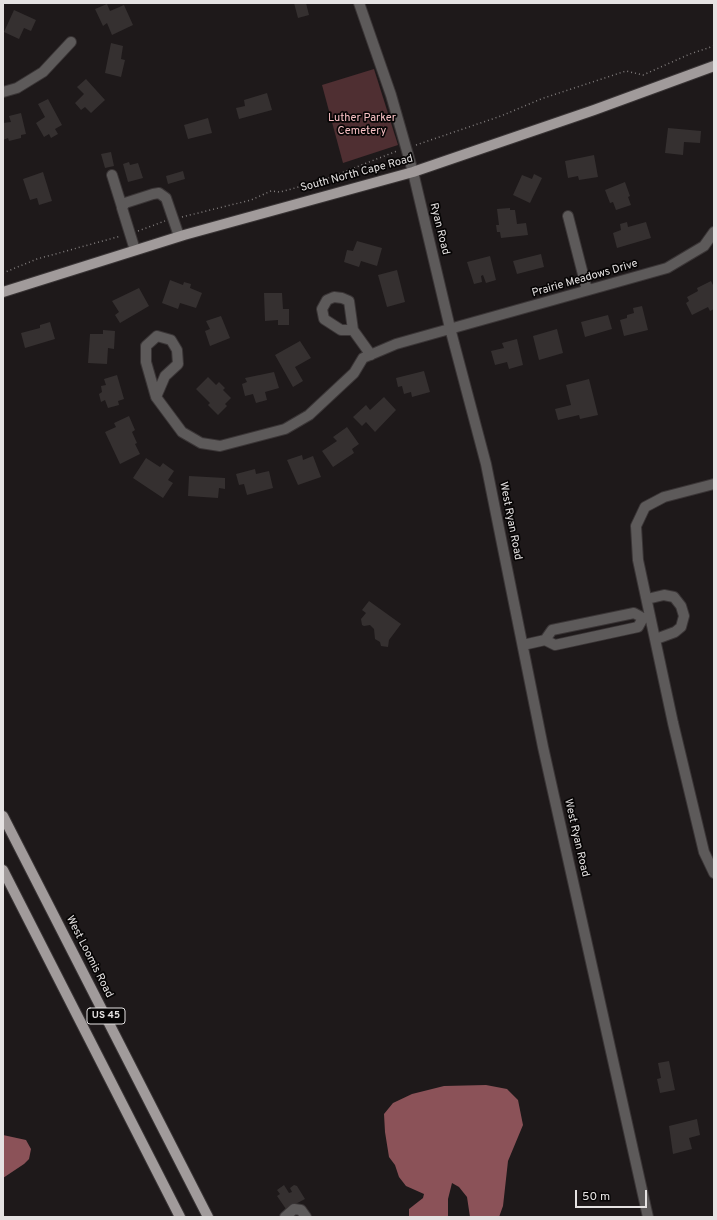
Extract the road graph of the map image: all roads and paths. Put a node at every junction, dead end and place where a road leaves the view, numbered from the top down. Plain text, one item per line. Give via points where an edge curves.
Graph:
1 (359, 3) edge
2 (71, 42) dead end
3 (714, 46) edge
4 (714, 66) edge
5 (3, 92) edge
6 (414, 145) dead end
7 (400, 150) dead end
8 (413, 172) junction
9 (112, 174) dead end
10 (122, 207) junction
11 (568, 216) dead end
12 (174, 218) junction
13 (714, 232) edge
14 (130, 234) junction
15 (179, 236) junction
16 (135, 250) junction
17 (3, 273) edge
18 (587, 290) junction
19 (3, 292) edge
20 (450, 328) junction
21 (353, 330) dead end
22 (371, 355) junction
23 (156, 398) junction
24 (486, 464) joint
25 (714, 484) edge
26 (647, 599) junction
27 (647, 617) junction
28 (656, 639) junction
29 (545, 640) junction
30 (523, 645) junction
31 (3, 816) edge
32 (3, 870) edge
33 (714, 873) edge
34 (180, 1217) edge
35 (208, 1217) edge
36 (285, 1217) edge
37 (306, 1217) edge
38 (648, 1217) edge

1 - 8 street, Ryan Road via 391,95
2 - 5 street via 43,72 17,88
3 - 6 path via 643,75 626,71
4 - 8 main road, South North Cape Road
7 - 12 path via 320,181 280,192 270,191 251,200
8 - 15 main road, South North Cape Road
8 - 20 street, Ryan Road
9 - 10 street
10 - 12 street via 125,203 159,193 166,198
10 - 14 street
11 - 18 street
12 - 14 path
12 - 15 street
13 - 18 street, Prairie Meadows Drive via 704,246 667,268
14 - 16 street
14 - 17 path via 37,259
15 - 16 main road, South North Cape Road
16 - 19 main road, South North Cape Road
18 - 20 street, Prairie Meadows Drive
20 - 22 street, Prairie Meadows Drive via 396,344
20 - 24 street, Ryan Road
21 - 22 street
22 - 23 street, Prairie Meadows Drive via 363,358 354,374 309,415 285,429 220,446 201,443 182,432
23 - 23 street via 146,362 146,346 157,336 171,340 178,364 165,376
24 - 30 street, West Ryan Road
25 - 26 street via 664,496 645,507 636,526 636,539
26 - 27 street
26 - 28 street via 664,595 674,597 682,606 684,616 681,627
27 - 28 street
27 - 29 street via 634,613 552,630
27 - 29 street via 638,627 555,645
28 - 33 street via 704,852
29 - 30 street
30 - 38 street, West Ryan Road via 543,747
31 - 35 main road, West Loomis Road / US 45
32 - 34 main road, US 45
36 - 37 street via 294,1209 301,1210

